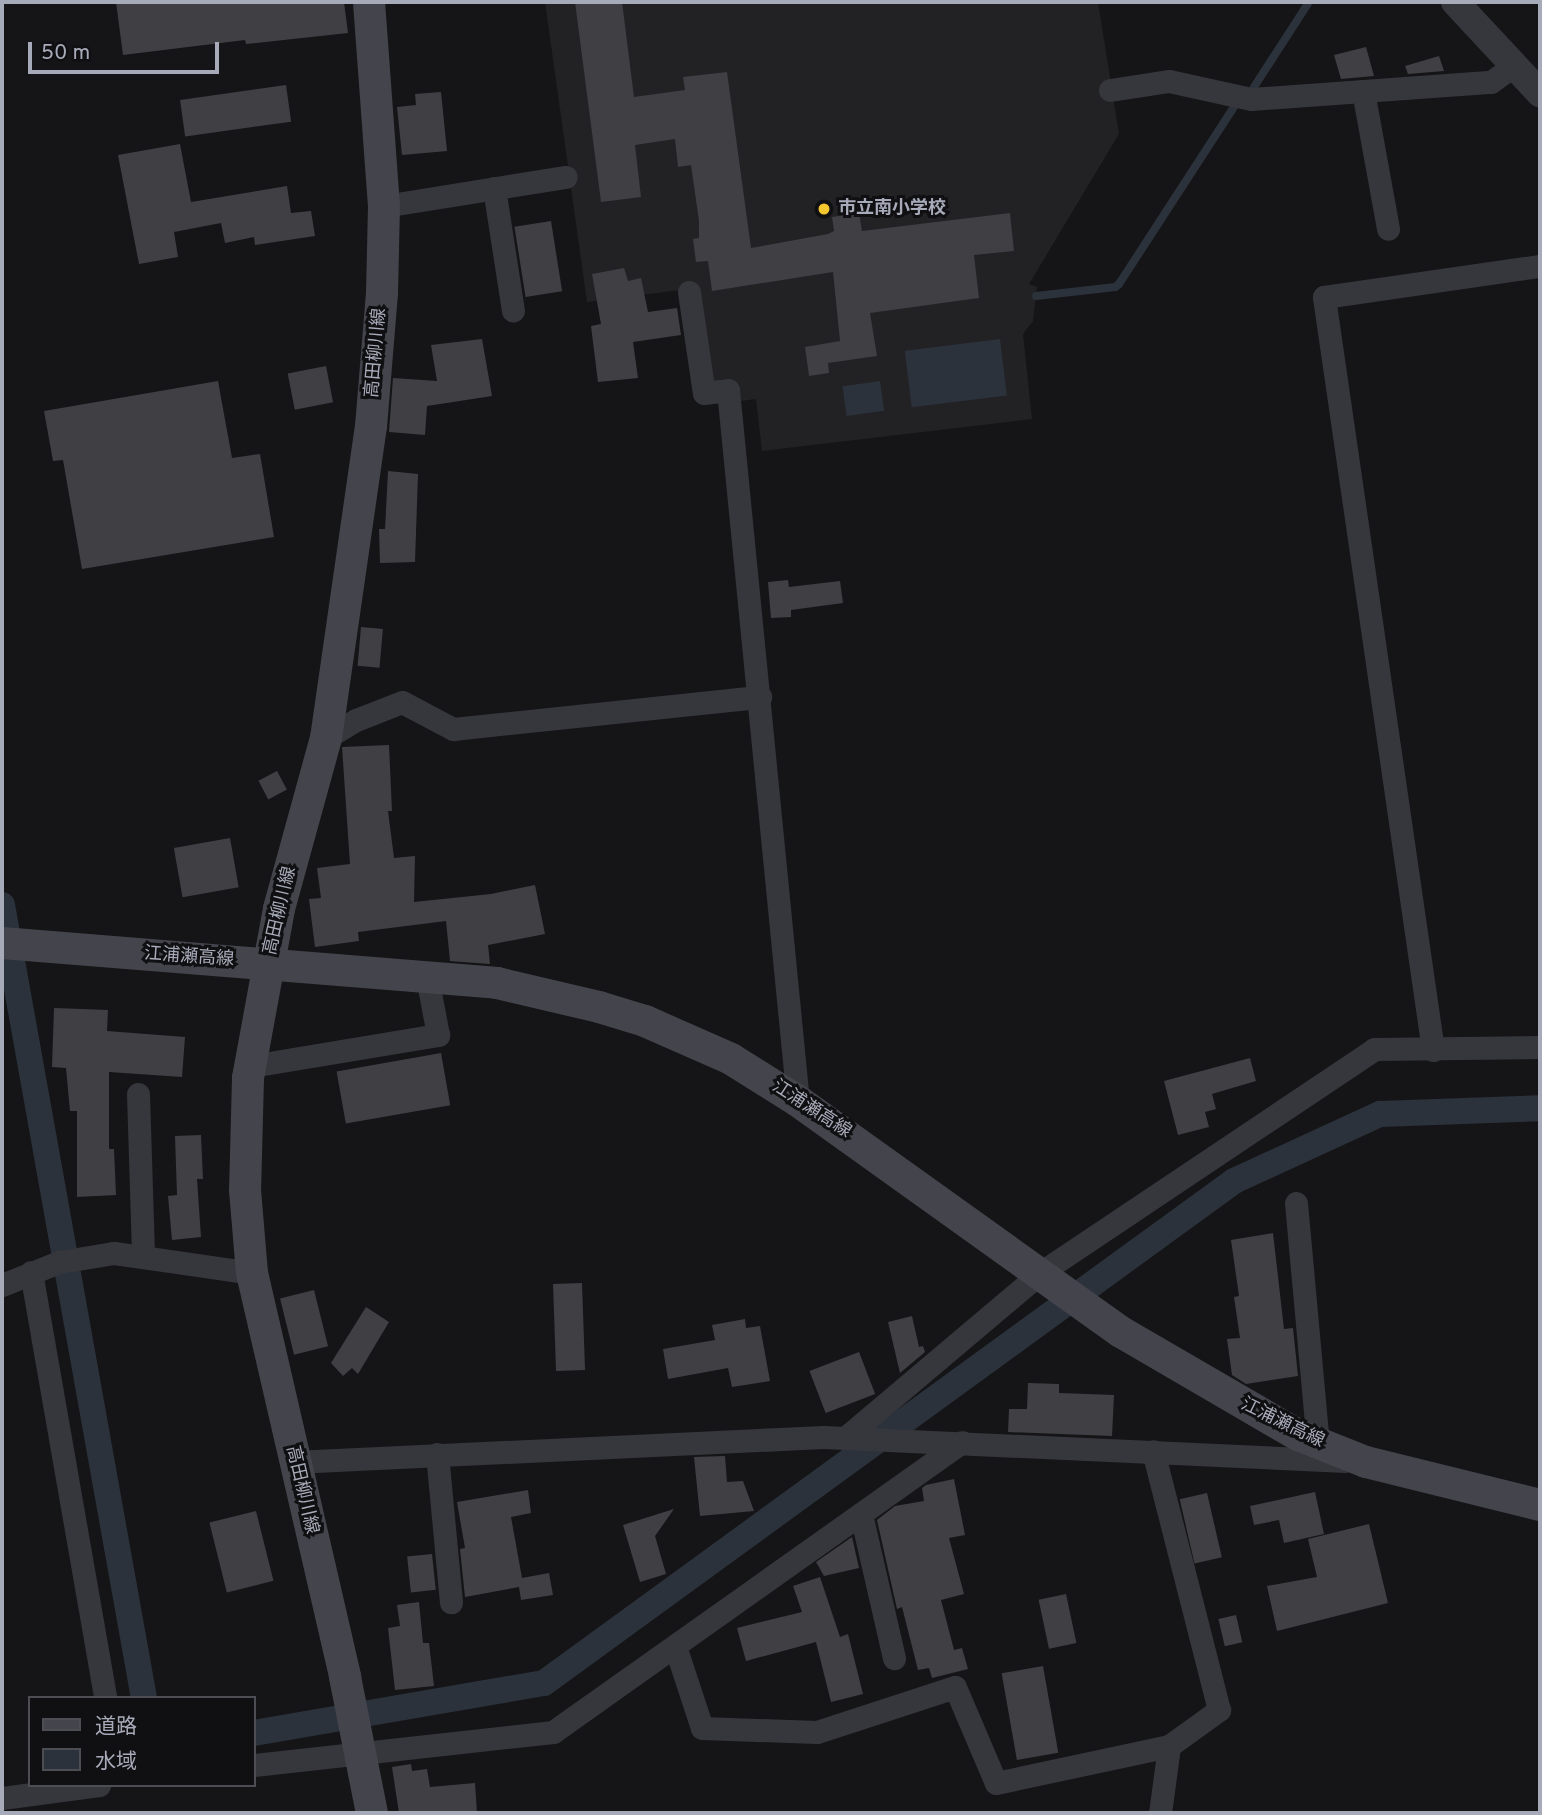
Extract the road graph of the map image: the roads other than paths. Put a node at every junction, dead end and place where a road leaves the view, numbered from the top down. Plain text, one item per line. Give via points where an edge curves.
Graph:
1 (369, 2) edge
2 (1455, 2) edge
3 (1514, 65) junction
4 (1110, 90) dead end
5 (1363, 91) junction
6 (1540, 93) edge
7 (566, 177) dead end
8 (494, 188) junction
9 (384, 206) junction
10 (1388, 229) dead end
11 (1540, 266) edge
12 (689, 292) dead end
13 (513, 311) dead end
14 (760, 696) junction
15 (326, 738) junction
16 (2, 943) edge
17 (268, 964) junction
18 (427, 977) junction
19 (1540, 1047) edge
20 (1433, 1050) junction
21 (251, 1066) junction
22 (138, 1094) dead end
23 (799, 1101) junction
24 (1296, 1203) dead end
25 (143, 1257) junction
26 (253, 1273) junction
27 (16, 1278) edge
28 (1048, 1279) junction
29 (834, 1438) junction
30 (961, 1442) junction
31 (1318, 1443) junction
32 (1153, 1451) junction
33 (437, 1454) junction
34 (294, 1462) junction
35 (1366, 1462) junction
36 (1540, 1505) edge
37 (861, 1514) junction
38 (451, 1602) dead end
39 (675, 1646) junction
40 (894, 1658) dead end
41 (105, 1696) edge
42 (1169, 1746) junction
43 (361, 1752) junction
44 (256, 1765) edge
45 (84, 1787) edge
46 (2, 1798) edge
47 (373, 1813) edge
48 (1160, 1813) edge

1 - 9 main road, 高田柳川線
2 - 3 street
3 - 5 street via 1491,82
3 - 6 street
4 - 5 street via 1169,81 1251,99
5 - 10 street
7 - 8 street
8 - 9 street
8 - 13 street
9 - 15 main road, 高田柳川線 via 371,426
11 - 20 street via 1324,297
12 - 14 street via 704,393 728,390
14 - 15 street via 453,729 402,702
14 - 23 street
15 - 17 main road, 高田柳川線
16 - 17 main road, 江浦瀬高線
17 - 18 main road, 江浦瀬高線
17 - 21 main road, 高田柳川線
18 - 21 street via 438,1035
18 - 23 main road, 江浦瀬高線 via 497,984 645,1021 731,1059
19 - 20 street
20 - 28 street via 1374,1049
21 - 26 main road, 高田柳川線 via 245,1125
22 - 25 street
23 - 28 main road, 江浦瀬高線
24 - 31 street
25 - 26 street
25 - 27 street via 114,1253 59,1262
26 - 34 main road, 高田柳川線
27 - 41 street
28 - 29 street
28 - 31 main road, 江浦瀬高線 via 1121,1332 1233,1400
29 - 30 street
29 - 33 street
30 - 32 street
30 - 37 street
31 - 35 main road, 江浦瀬高線
32 - 35 street
32 - 42 street via 1219,1710
33 - 34 street
33 - 38 street
34 - 43 main road, 高田柳川線
35 - 36 main road, 江浦瀬高線
37 - 39 street
37 - 40 street
39 - 42 street via 702,1728 817,1732 955,1687 996,1783
39 - 43 street via 553,1732
42 - 48 street
43 - 44 street
43 - 47 main road, 高田柳川線
45 - 46 street

